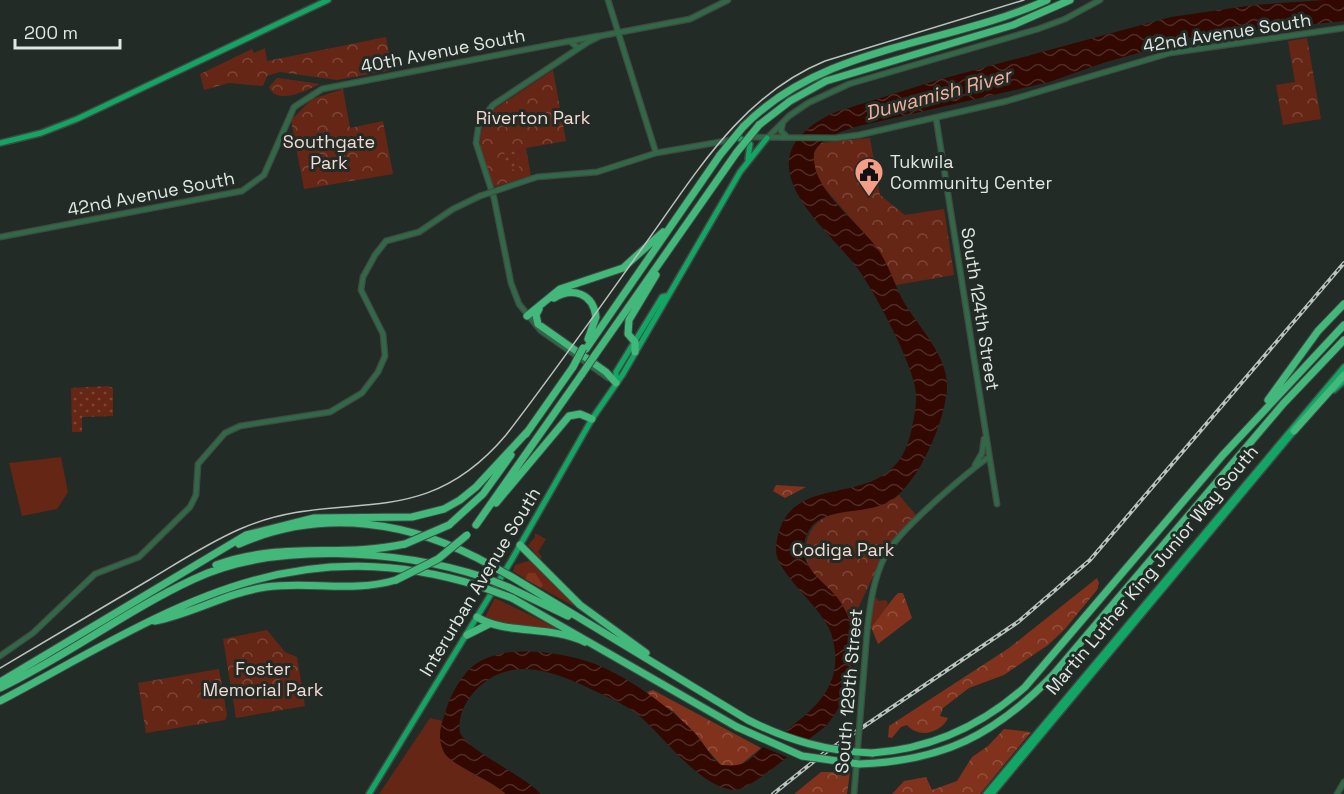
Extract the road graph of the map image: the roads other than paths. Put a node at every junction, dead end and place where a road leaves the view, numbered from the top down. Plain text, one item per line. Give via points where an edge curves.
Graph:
1 (328, 0) edge
2 (608, 0) edge
3 (728, 0) edge
4 (1035, 0) edge
5 (1047, 0) edge
6 (1070, 0) edge
7 (1100, 0) edge
8 (999, 18) junction
9 (1344, 28) edge
10 (617, 33) junction
11 (600, 36) junction
12 (570, 41) junction
13 (578, 48) junction
14 (310, 94) joint
15 (936, 118) junction
16 (784, 121) junction
17 (739, 138) junction
18 (767, 138) junction
19 (789, 138) junction
20 (0, 143) edge
21 (656, 153) junction
22 (746, 163) junction
23 (686, 205) junction
24 (686, 224) junction
25 (0, 237) edge
26 (666, 296) junction
27 (1344, 304) edge
28 (539, 308) junction
29 (527, 316) junction
30 (1344, 326) edge
31 (1344, 340) edge
32 (635, 342) junction
33 (584, 349) junction
34 (635, 352) junction
35 (1344, 367) edge
36 (1344, 375) edge
37 (1344, 381) edge
38 (615, 383) junction
39 (1263, 410) junction
40 (592, 419) junction
41 (984, 424) junction
42 (528, 431) junction
43 (1294, 431) junction
44 (989, 456) junction
45 (980, 457) junction
46 (973, 469) junction
47 (992, 473) junction
48 (997, 504) dead end
49 (476, 525) junction
50 (520, 545) junction
51 (212, 556) junction
52 (166, 584) junction
53 (477, 617) junction
54 (149, 622) junction
55 (489, 624) junction
56 (467, 635) junction
57 (616, 640) junction
58 (0, 656) edge
59 (656, 680) junction
60 (0, 682) edge
61 (687, 683) junction
62 (0, 688) edge
63 (0, 701) edge
64 (1344, 782) edge
65 (369, 794) edge
66 (854, 794) edge
67 (986, 794) edge
68 (992, 794) edge
69 (1337, 794) edge

1 - 20 main road via 77,119
2 - 10 street
3 - 10 street, 40th Avenue South via 690,19
4 - 8 highway
5 - 8 highway
6 - 24 highway, bridge via 1013,25 826,81 790,101 759,125 736,152
7 - 16 street, Interurban Avenue South via 1038,29 849,84 808,103
8 - 23 highway, bridge via 857,60 817,74 778,95 743,127
9 - 15 street, 42nd Avenue South via 1170,52 1047,91
10 - 11 street, 40th Avenue South
10 - 21 street
11 - 12 street, 40th Avenue South
11 - 13 street
12 - 13 street
12 - 14 street, 40th Avenue South
13 - 29 street via 493,105 479,123 476,135 513,291
14 - 25 street, 42nd Avenue South via 294,107 264,175 242,191
15 - 19 street, 42nd Avenue South via 836,138
15 - 41 street, South 124th Street
16 - 18 street, Interurban Avenue South
16 - 19 street via 781,131
17 - 18 street
17 - 21 street
17 - 22 main road via 750,144
18 - 19 street
18 - 22 main road, Interurban Avenue South
21 - 58 street, bridge via 597,172 549,175 501,189 441,216 419,232 386,241 363,277 363,295 386,347 382,365 362,393 330,412 240,426 225,433 198,464 196,495 190,507 139,557 95,574 33,633
22 - 26 main road, Interurban Avenue South
23 - 29 highway via 630,263 604,276 560,289
23 - 33 highway
24 - 32 highway via 629,320 628,334
24 - 49 highway, bridge
26 - 32 main road, Interurban Avenue South
26 - 34 main road, Interurban Avenue South
27 - 39 highway via 1318,331
28 - 29 highway
28 - 33 highway via 566,292 588,298 595,308 596,322
28 - 38 highway via 538,324 606,372
29 - 38 street via 553,340
30 - 39 highway
31 - 59 highway, bridge via 1283,404 1053,675 1021,707 988,730 943,751 903,761 859,764 802,756 737,727
32 - 34 highway
32 - 38 main road, Interurban Avenue South via 616,372
33 - 42 highway, bridge
34 - 38 main road, Interurban Avenue South
35 - 67 main road, Martin Luther King Junior Way South
36 - 43 highway
37 - 43 main road, Martin Luther King Junior Way South
38 - 40 main road, Interurban Avenue South
39 - 61 highway, bridge via 1048,662 1012,699 952,736 914,748 872,753 814,747 748,720
40 - 49 highway via 577,414 566,419
40 - 50 main road, Interurban Avenue South
41 - 44 street, South 124th Street
41 - 45 street
42 - 51 highway via 476,487 444,509 412,517 338,516 296,521 246,535
42 - 52 highway, bridge via 483,494 449,525 405,544 378,549 262,552
43 - 68 main road, Martin Luther King Junior Way South
44 - 45 street
44 - 46 street
44 - 47 street, South 124th Street
45 - 46 street
46 - 47 street via 985,467
46 - 66 street, South 129th Street, bridge via 895,541 872,591
47 - 48 street, South 124th Street
49 - 54 highway, bridge via 438,559 396,580 352,588 270,587 220,598
50 - 53 main road, Interurban Avenue South
50 - 61 highway via 580,605
51 - 52 highway
51 - 57 highway, bridge via 272,532 318,523 349,522 419,533 492,566
52 - 60 highway
53 - 55 highway
53 - 56 main road, Interurban Avenue South
54 - 59 highway, bridge via 186,602 248,580 328,567 390,568 423,572 512,598
54 - 63 highway
55 - 56 highway
55 - 59 highway via 564,634
56 - 65 main road, Interurban Avenue South
57 - 61 highway
57 - 62 highway, bridge via 483,577 423,562 368,556 282,556 232,564 182,585
64 - 69 street

